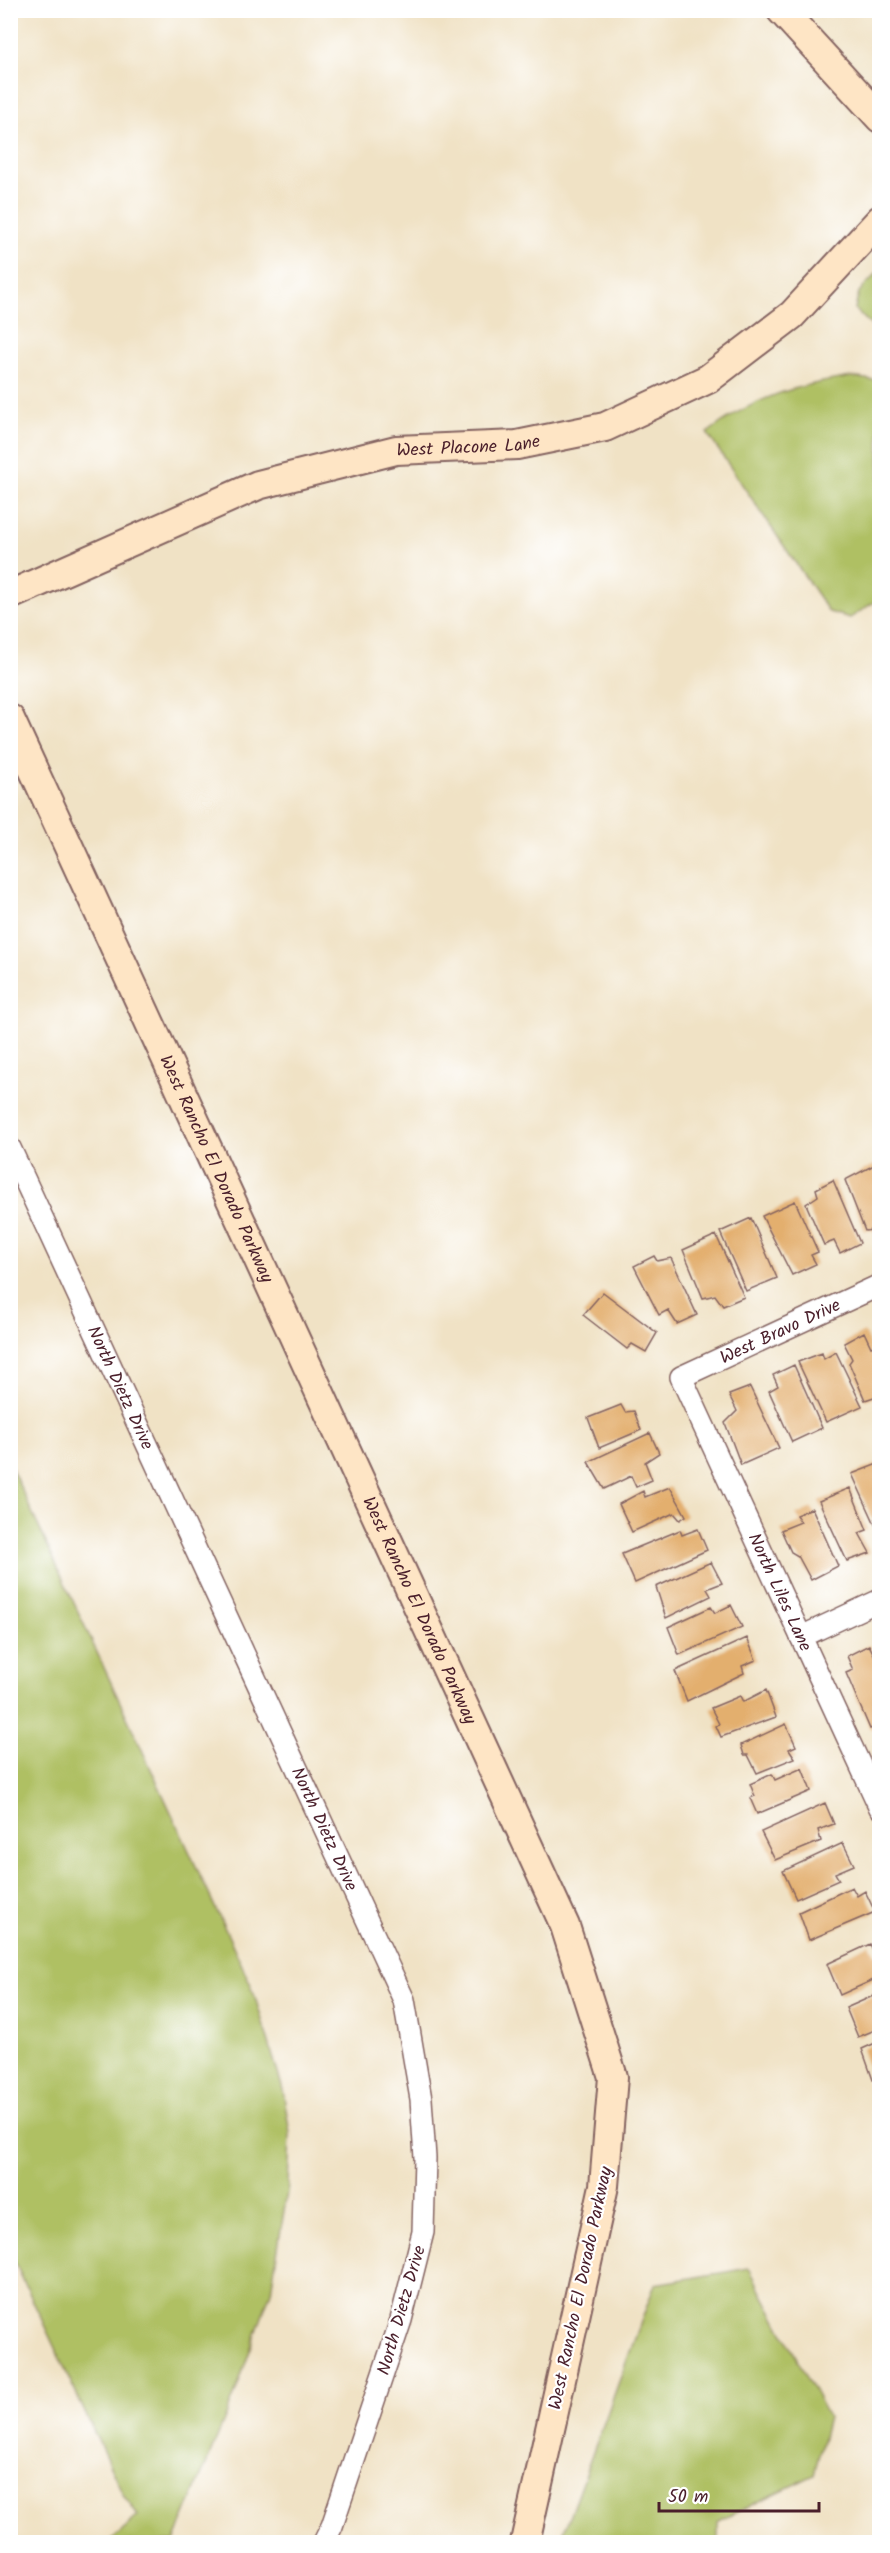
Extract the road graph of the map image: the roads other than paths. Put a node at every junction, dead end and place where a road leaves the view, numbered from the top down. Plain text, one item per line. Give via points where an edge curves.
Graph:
1 (781, 10) edge
2 (879, 118) edge
3 (879, 220) edge
4 (10, 595) edge
5 (10, 719) edge
6 (10, 1148) edge
7 (879, 1285) edge
8 (681, 1377) joint
9 (879, 1600) edge
10 (801, 1637) junction
11 (879, 1808) edge
12 (324, 2542) edge
13 (525, 2542) edge

1 - 2 street
3 - 4 street, West Placone Lane via 792,315 708,379 605,427 517,446 396,450 258,485
5 - 13 street, West Rancho El Dorado Parkway via 565,1926 614,2077 604,2186
6 - 12 street, North Dietz Drive via 404,2000 422,2099 423,2232 401,2320
7 - 8 street, West Bravo Drive
8 - 10 street, North Liles Lane
9 - 10 street
10 - 11 street, North Liles Lane

